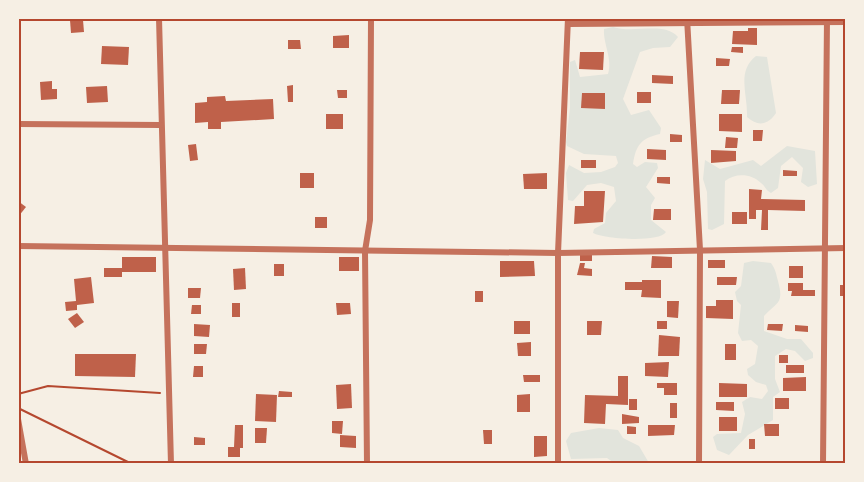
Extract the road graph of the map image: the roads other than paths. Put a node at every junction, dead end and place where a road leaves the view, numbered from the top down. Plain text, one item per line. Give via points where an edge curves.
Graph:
1 (159, 18) edge
2 (371, 18) edge
3 (827, 20) edge
4 (568, 21) edge
5 (687, 21) edge
6 (846, 22) edge
7 (18, 124) edge
8 (162, 125) junction
9 (18, 246) edge
10 (166, 248) junction
11 (846, 248) edge
12 (824, 249) junction
13 (700, 250) junction
14 (365, 251) junction
15 (558, 253) junction
16 (18, 419) edge
17 (27, 464) edge
18 (171, 464) edge
19 (367, 464) edge
20 (558, 464) edge
21 (699, 464) edge
22 (823, 464) edge

1 - 8 street
2 - 14 street via 370,220
3 - 5 street
3 - 6 street
3 - 12 street
4 - 5 street
4 - 15 street
5 - 13 street
7 - 8 street
8 - 10 street
9 - 10 street
10 - 14 street
10 - 18 street
11 - 12 street
12 - 13 street
12 - 22 street
13 - 15 street
13 - 21 street
14 - 15 street
14 - 19 street
15 - 20 street
16 - 17 street

